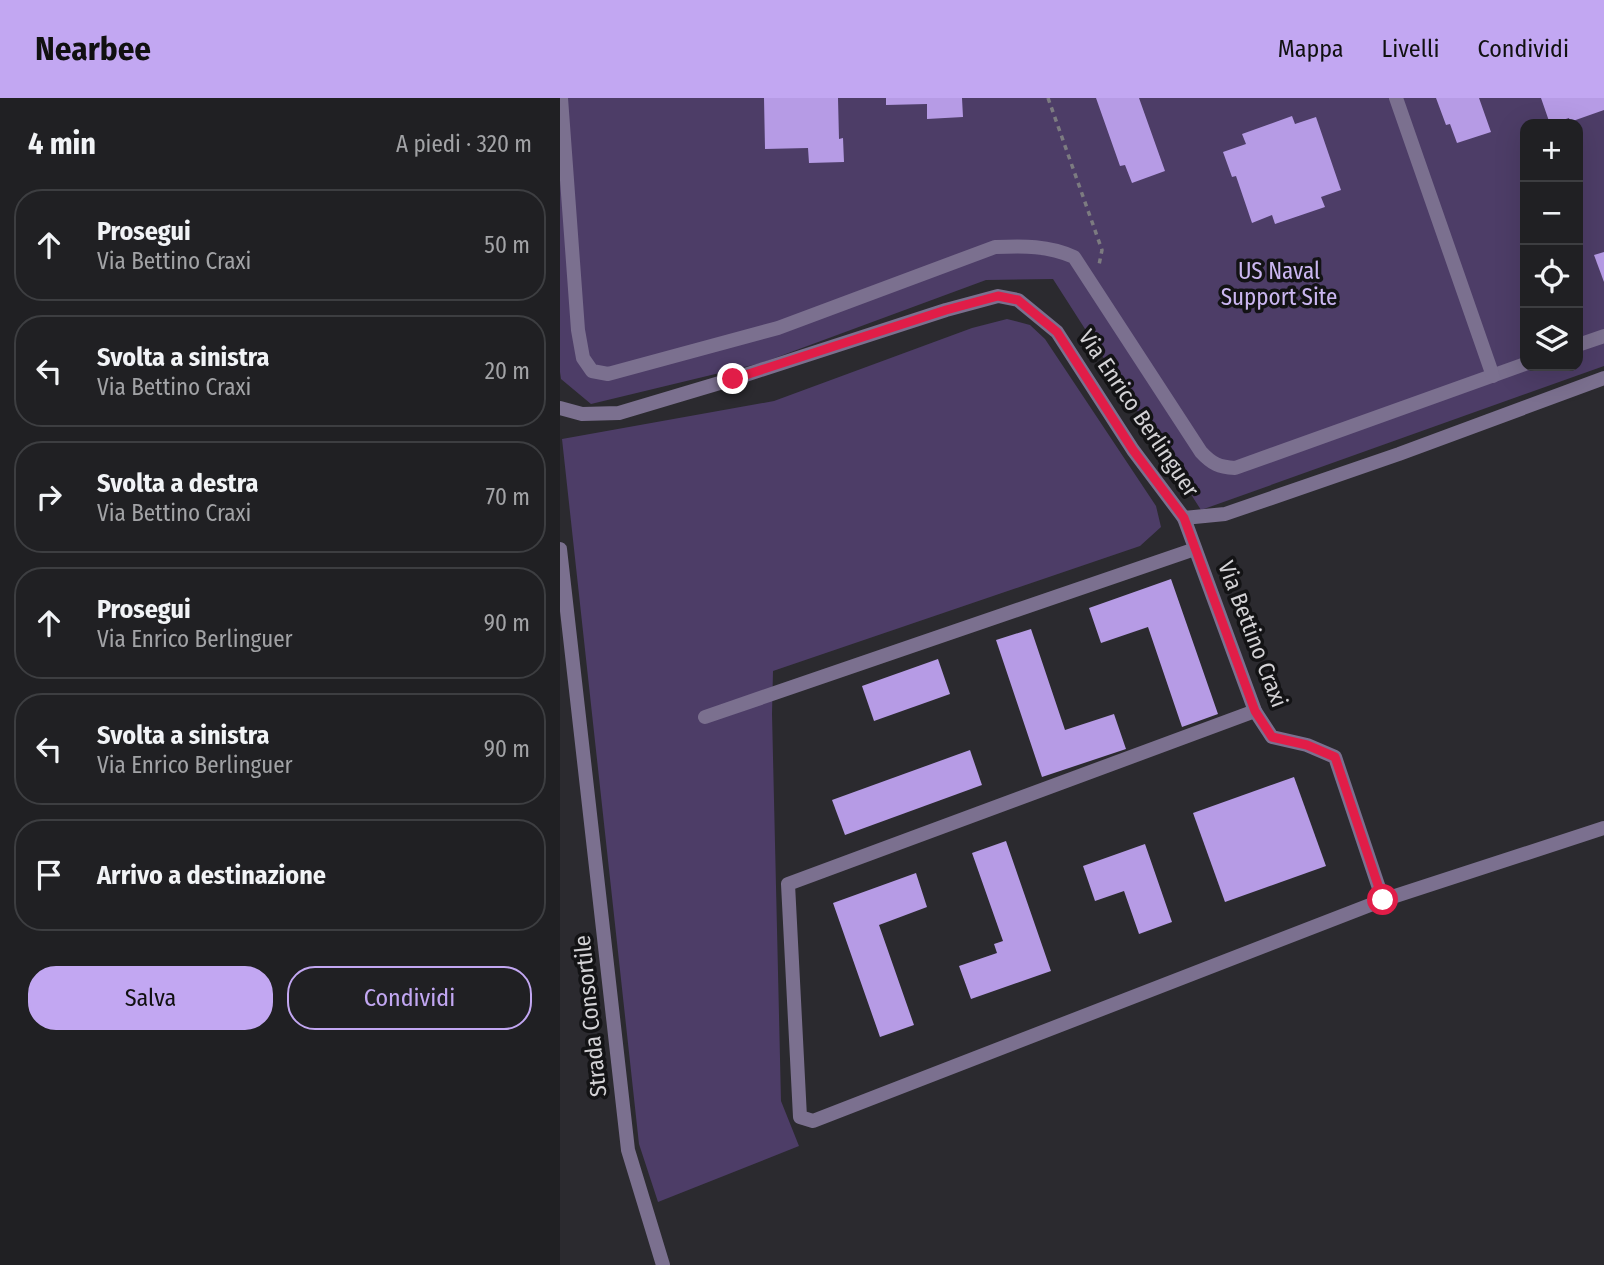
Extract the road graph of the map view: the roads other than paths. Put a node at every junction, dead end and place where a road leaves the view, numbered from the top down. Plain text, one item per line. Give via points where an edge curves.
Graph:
1 (561, 98) edge
2 (1396, 98) edge
3 (1604, 336) edge
4 (1583, 343) edge
5 (1520, 366) edge
6 (1493, 376) junction
7 (1604, 378) edge
8 (560, 408) edge
9 (1184, 518) junction
10 (560, 548) edge
11 (1195, 549) junction
12 (1255, 711) junction
13 (705, 717) dead end
14 (1604, 828) edge
15 (1383, 900) junction
16 (663, 1265) edge

1 - 6 street via 578,330 583,358 592,371 608,374 778,328 995,247 1032,246 1056,248 1074,257 1201,452 1220,467 1235,468
2 - 6 street
3 - 4 street
5 - 6 street
7 - 9 street, Via Enrico Berlinguer via 1225,514
8 - 9 street, Via Enrico Berlinguer via 582,414 619,413 998,296 1018,300 1057,332 1133,450
9 - 11 street, Via Bettino Craxi
10 - 16 street, Strada Consortile via 628,1150
11 - 12 street, Via Bettino Craxi
11 - 13 street
12 - 15 street, Via Bettino Craxi via 1272,737 1335,757
12 - 15 street via 788,884 800,1117 813,1121
14 - 15 street

